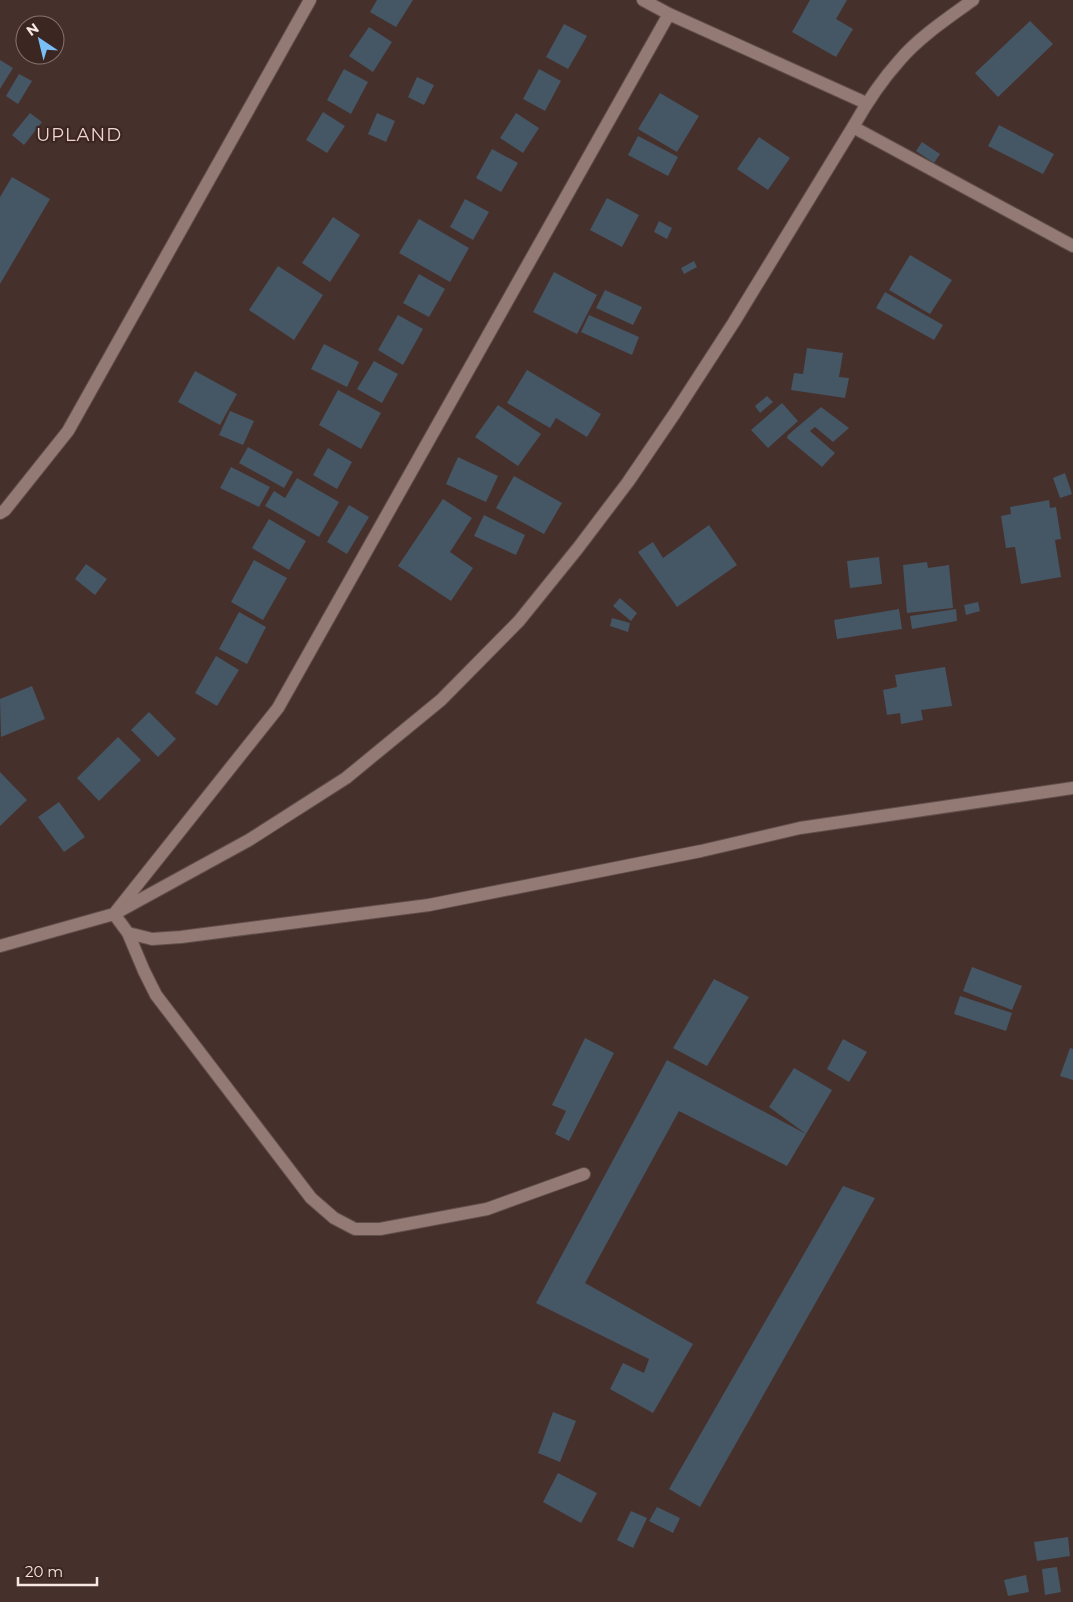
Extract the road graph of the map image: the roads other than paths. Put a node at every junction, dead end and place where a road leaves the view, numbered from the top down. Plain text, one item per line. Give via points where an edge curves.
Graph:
1 (310, 0) edge
2 (643, 0) edge
3 (973, 0) edge
4 (669, 14) junction
5 (866, 103) junction
6 (853, 127) junction
7 (1073, 246) edge
8 (0, 513) edge
9 (1073, 788) edge
10 (114, 914) junction
11 (128, 933) junction
12 (0, 946) edge
13 (584, 1174) dead end

1 - 8 street via 68,431
2 - 4 street
3 - 5 street via 936,26 900,60
4 - 5 street
4 - 10 street via 278,708
5 - 6 street
6 - 7 street
6 - 10 street via 675,413 628,482 519,621 441,700 346,778 249,840
9 - 11 street via 800,828 429,905 181,937 152,939
10 - 11 street
10 - 12 street
11 - 13 street via 156,994 311,1198 334,1218 355,1228 380,1229 487,1209

